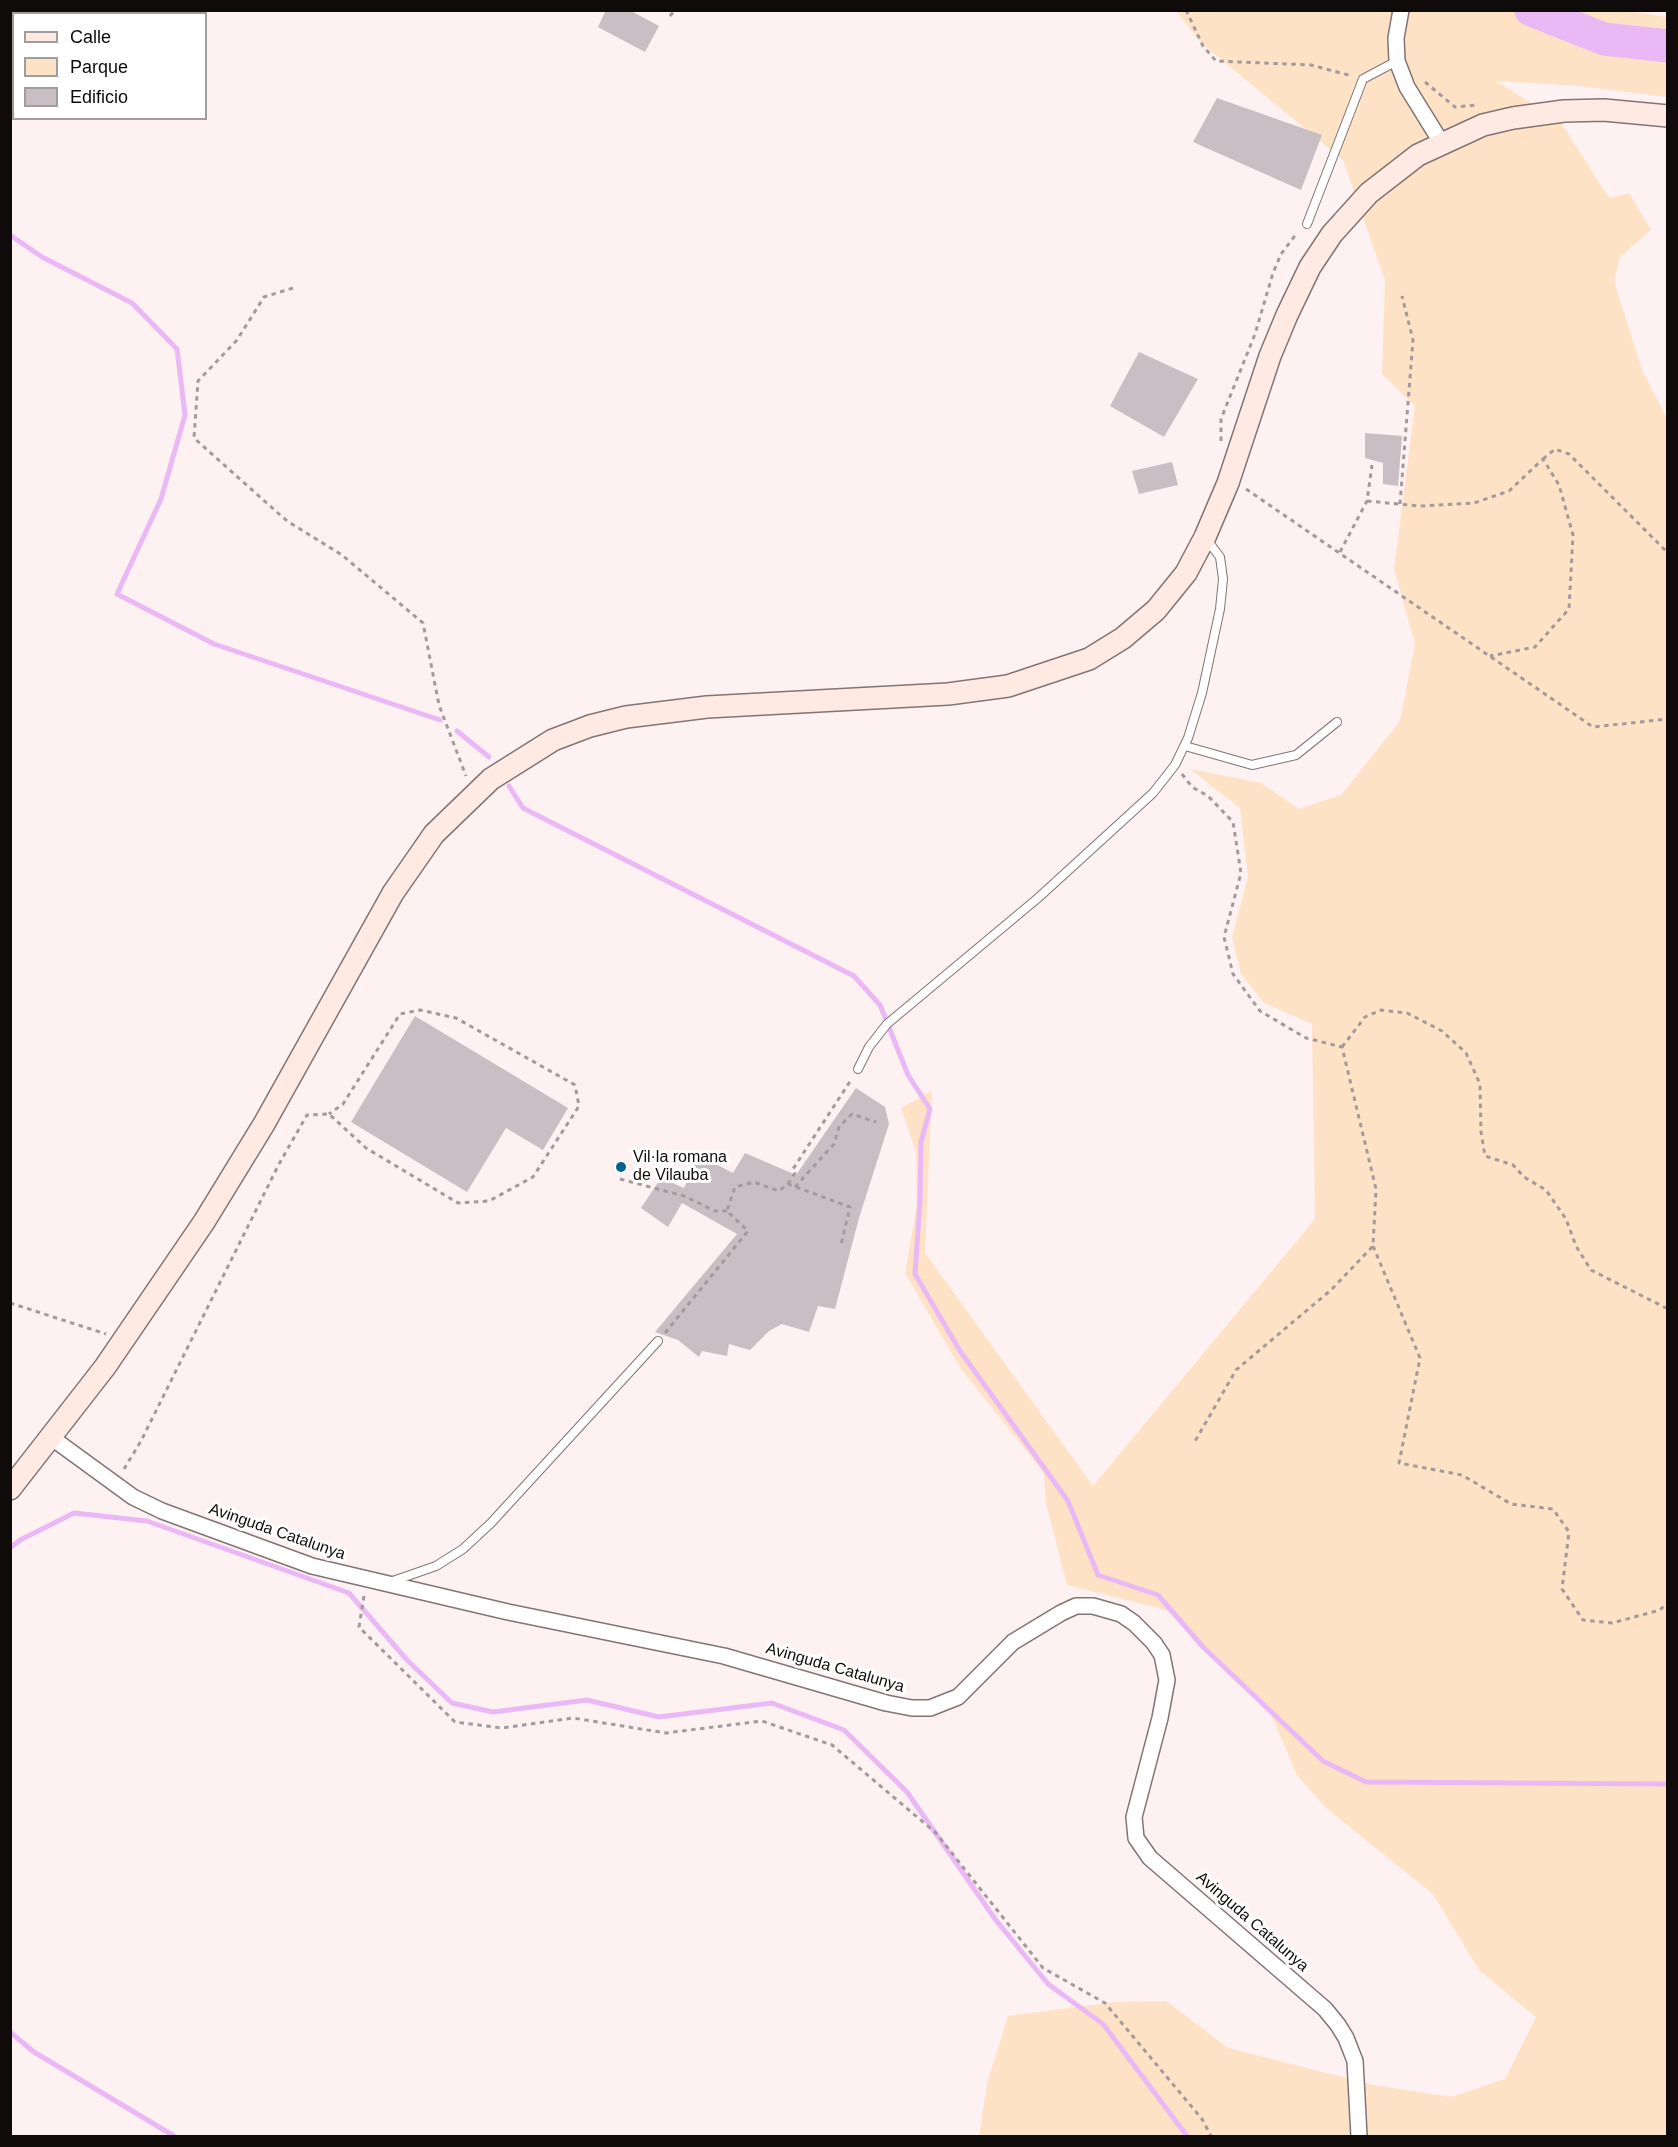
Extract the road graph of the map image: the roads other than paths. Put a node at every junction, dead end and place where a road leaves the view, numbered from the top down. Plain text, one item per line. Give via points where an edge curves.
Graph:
1 (1401, 10) edge
2 (1397, 61) junction
3 (1668, 116) edge
4 (1441, 142) junction
5 (1307, 224) road end
6 (1205, 537) junction
7 (1337, 722) dead end
8 (1185, 746) junction
9 (858, 1069) road end
10 (658, 1341) road end
11 (52, 1438) junction
12 (10, 1489) edge
13 (385, 1583) junction
14 (1359, 2136) edge

1 - 2 street
2 - 4 street via 1407,87
2 - 5 lane via 1363,79
3 - 4 street via 1604,110 1552,112 1483,125
4 - 6 street via 1401,166 1369,193 1332,234 1310,267 1270,356 1228,483
6 - 8 lane via 1220,557 1223,579 1212,652
6 - 11 street via 1186,573 1156,610 1123,638 1089,659 1052,674 1008,686 948,694 707,706 626,717 553,740 512,764 473,794 434,834 393,894 264,1124 204,1222
7 - 8 lane via 1296,755 1252,765
8 - 9 lane via 1176,765 1153,793 1038,898 887,1024
10 - 13 lane via 463,1549 436,1566
11 - 12 street
11 - 13 street, Avinguda Catalunya via 133,1497 162,1511 312,1566
13 - 14 street, Avinguda Catalunya via 724,1656 912,1708 944,1704 958,1697 1013,1642 1076,1606 1121,1614 1154,1643 1162,1655 1167,1680 1134,1817 1136,1838 1150,1858 1325,2009 1338,2025 1355,2061

